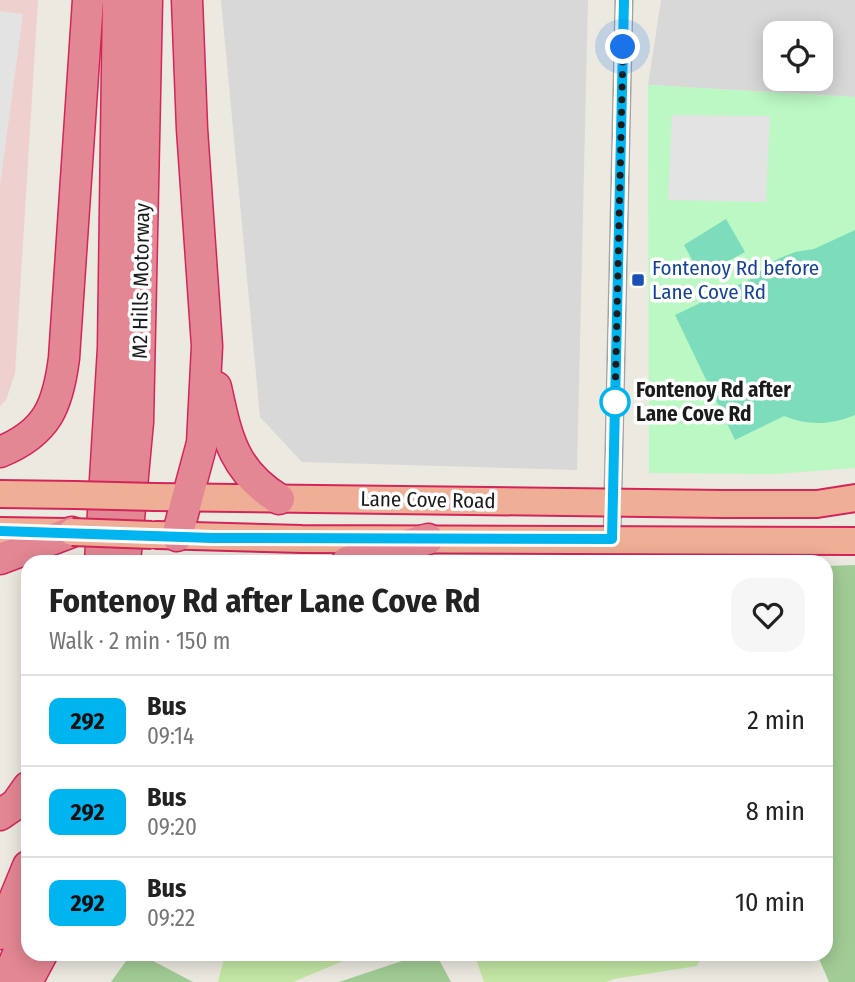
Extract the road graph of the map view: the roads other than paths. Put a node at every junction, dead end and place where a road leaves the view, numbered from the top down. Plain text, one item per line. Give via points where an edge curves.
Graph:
1 (88, 0) edge
2 (118, 0) edge
3 (147, 0) edge
4 (187, 0) edge
5 (624, 0) edge
6 (207, 346) junction
7 (0, 452) edge
8 (0, 494) edge
9 (105, 494) junction
10 (187, 496) junction
11 (855, 498) edge
12 (279, 499) junction
13 (613, 503) junction
14 (0, 531) edge
15 (72, 532) junction
16 (165, 536) junction
17 (428, 539) junction
18 (612, 539) junction
19 (855, 541) edge
20 (86, 555) edge
21 (101, 555) edge
22 (126, 555) edge
23 (372, 555) edge
24 (0, 559) edge
25 (21, 797) edge
26 (0, 815) edge
27 (21, 883) edge
28 (0, 934) edge
29 (21, 947) edge
30 (38, 961) edge
31 (6, 982) edge
32 (27, 982) edge

1 - 7 highway via 60,389 43,423 23,442
2 - 9 highway, M2 Hills Motorway via 113,348
3 - 22 highway, M2 Hills Motorway via 138,422
4 - 6 highway
5 - 13 street
6 - 10 highway via 202,443
6 - 12 highway via 234,454 256,481
8 - 10 highway, Lane Cove Road, bridge
9 - 20 highway
9 - 21 highway, M2 Hills Motorway
10 - 12 highway, Lane Cove Road
10 - 16 highway
11 - 13 highway, Lane Cove Road via 817,504
12 - 13 highway, Lane Cove Road
13 - 18 street
14 - 15 highway, Lane Cove Road
15 - 16 highway, Lane Cove Road, bridge
15 - 24 highway
16 - 17 highway, Lane Cove Road
17 - 18 highway, Lane Cove Road
17 - 23 highway
18 - 19 highway, Lane Cove Road
25 - 26 highway
27 - 28 highway
29 - 31 highway
30 - 32 highway

